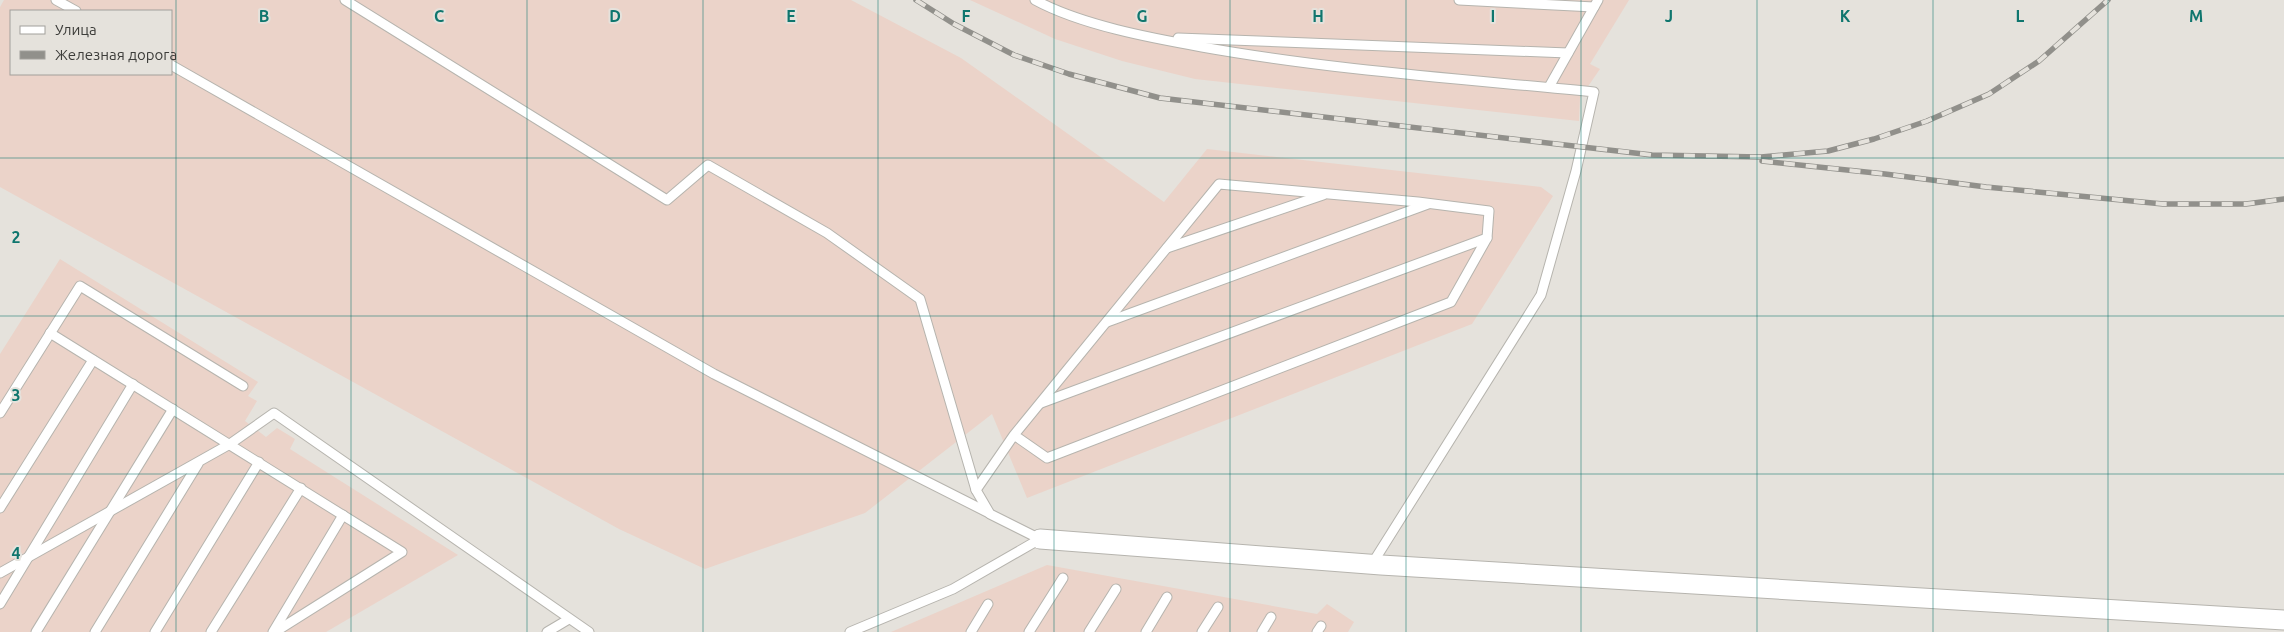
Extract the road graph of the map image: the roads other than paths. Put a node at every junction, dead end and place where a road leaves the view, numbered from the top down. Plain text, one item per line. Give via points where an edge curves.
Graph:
1 (56, 0) edge
2 (344, 0) edge
3 (1035, 0) edge
4 (1459, 0) edge
5 (1596, 4) edge
6 (74, 10) edge
7 (1142, 37) junction
8 (1568, 53) junction
9 (172, 67) edge
10 (1549, 87) junction
11 (1328, 194) junction
12 (1431, 203) junction
13 (1486, 238) junction
14 (1168, 248) junction
15 (1106, 323) junction
16 (50, 333) junction
17 (93, 360) junction
18 (133, 384) junction
19 (243, 386) dead end
20 (1041, 403) junction
21 (174, 409) junction
22 (0, 413) edge
23 (1014, 435) junction
24 (230, 444) junction
25 (199, 461) junction
26 (259, 462) junction
27 (301, 488) junction
28 (976, 490) junction
29 (0, 508) edge
30 (111, 511) junction
31 (990, 514) junction
32 (343, 515) junction
33 (1040, 538) junction
34 (28, 557) junction
35 (1372, 564) junction
36 (0, 573) edge
37 (1063, 578) dead end
38 (1116, 589) dead end
39 (1167, 597) dead end
40 (0, 604) edge
41 (988, 604) dead end
42 (1218, 607) dead end
43 (1271, 617) dead end
44 (569, 619) junction
45 (2284, 620) edge
46 (36, 632) edge
47 (95, 632) edge
48 (155, 632) edge
49 (211, 632) edge
50 (274, 632) edge
51 (547, 632) edge
52 (589, 632) edge
53 (850, 632) edge
54 (971, 632) edge
55 (1029, 632) edge
56 (1088, 632) edge
57 (1146, 632) edge
58 (1202, 632) edge
59 (1262, 632) edge

1 - 6 lane
2 - 28 lane via 667,200 708,165 827,233 920,299
3 - 7 lane via 1050,8
4 - 5 lane
5 - 8 lane
7 - 8 lane
7 - 10 lane via 1262,58
8 - 10 lane
9 - 31 lane via 714,374
10 - 35 lane via 1594,92 1576,171 1541,295
11 - 12 lane
11 - 14 lane
11 - 14 lane via 1219,184
12 - 13 lane via 1489,211
12 - 15 lane
13 - 20 lane
13 - 23 lane via 1451,302 1047,458
14 - 15 lane
15 - 20 lane
16 - 17 lane
16 - 19 lane via 80,286
16 - 22 lane
17 - 18 lane
17 - 29 lane
18 - 21 lane
18 - 34 lane
20 - 23 lane
21 - 24 lane
21 - 30 lane
23 - 28 lane
24 - 25 lane
24 - 26 lane
24 - 44 lane via 274,414
25 - 30 lane
25 - 47 lane
26 - 27 lane
26 - 48 lane
27 - 32 lane
27 - 49 lane
28 - 31 lane
30 - 34 lane
30 - 46 lane
31 - 33 lane
32 - 50 lane
32 - 50 lane via 402,552
33 - 35 street
33 - 53 lane via 953,589
34 - 36 lane
34 - 40 lane
35 - 45 street
37 - 55 lane
38 - 56 lane
39 - 57 lane
41 - 54 lane
42 - 58 lane
43 - 59 lane
44 - 51 lane
44 - 52 lane

